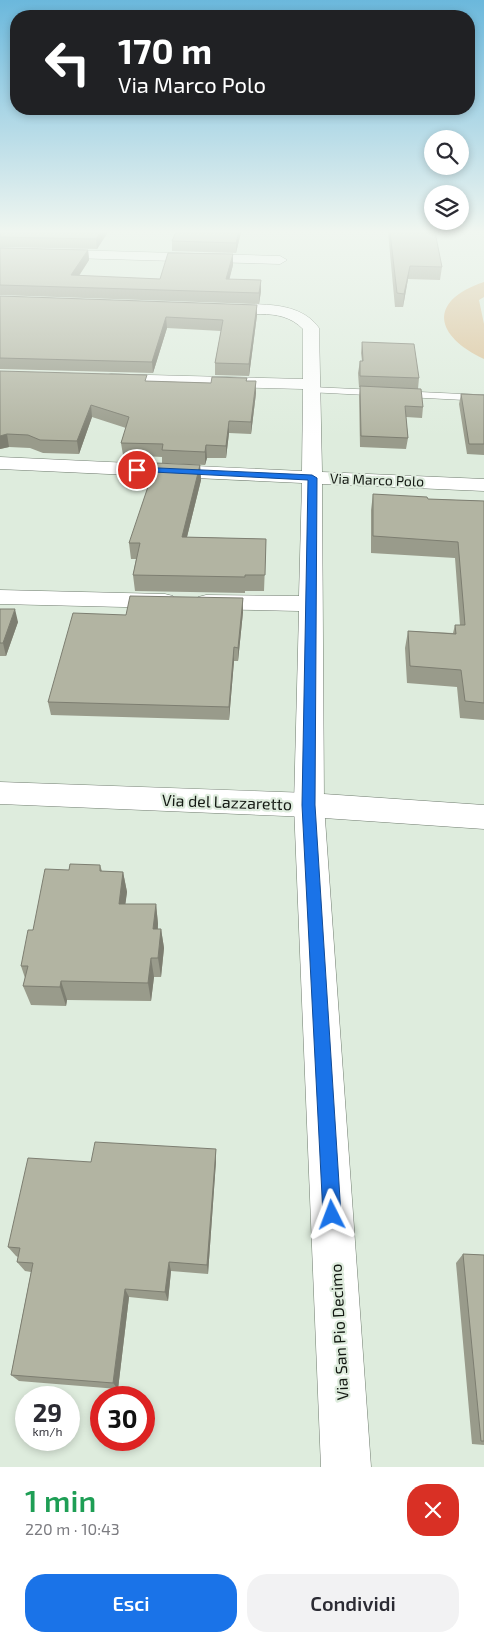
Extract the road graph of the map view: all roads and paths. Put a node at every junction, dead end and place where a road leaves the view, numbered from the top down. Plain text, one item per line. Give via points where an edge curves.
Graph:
1 (204, 308) edge
2 (98, 378) edge
3 (312, 387) junction
4 (484, 398) edge
5 (0, 463) edge
6 (312, 478) junction
7 (484, 485) edge
8 (0, 597) edge
9 (312, 604) junction
10 (0, 793) edge
11 (309, 805) junction
12 (484, 817) edge
13 (346, 1467) edge

1 - 3 street, Via San Pio Decimo via 272,310 304,320 311,328
2 - 3 street
3 - 4 lane
3 - 6 street, Via San Pio Decimo
5 - 6 street, Via Marco Polo
6 - 7 street, Via Marco Polo
6 - 9 street, Via San Pio Decimo
8 - 9 street
9 - 11 street, Via San Pio Decimo
10 - 11 street, Via del Lazzaretto
11 - 12 street, Via del Lazzaretto
11 - 13 street, Via San Pio Decimo

